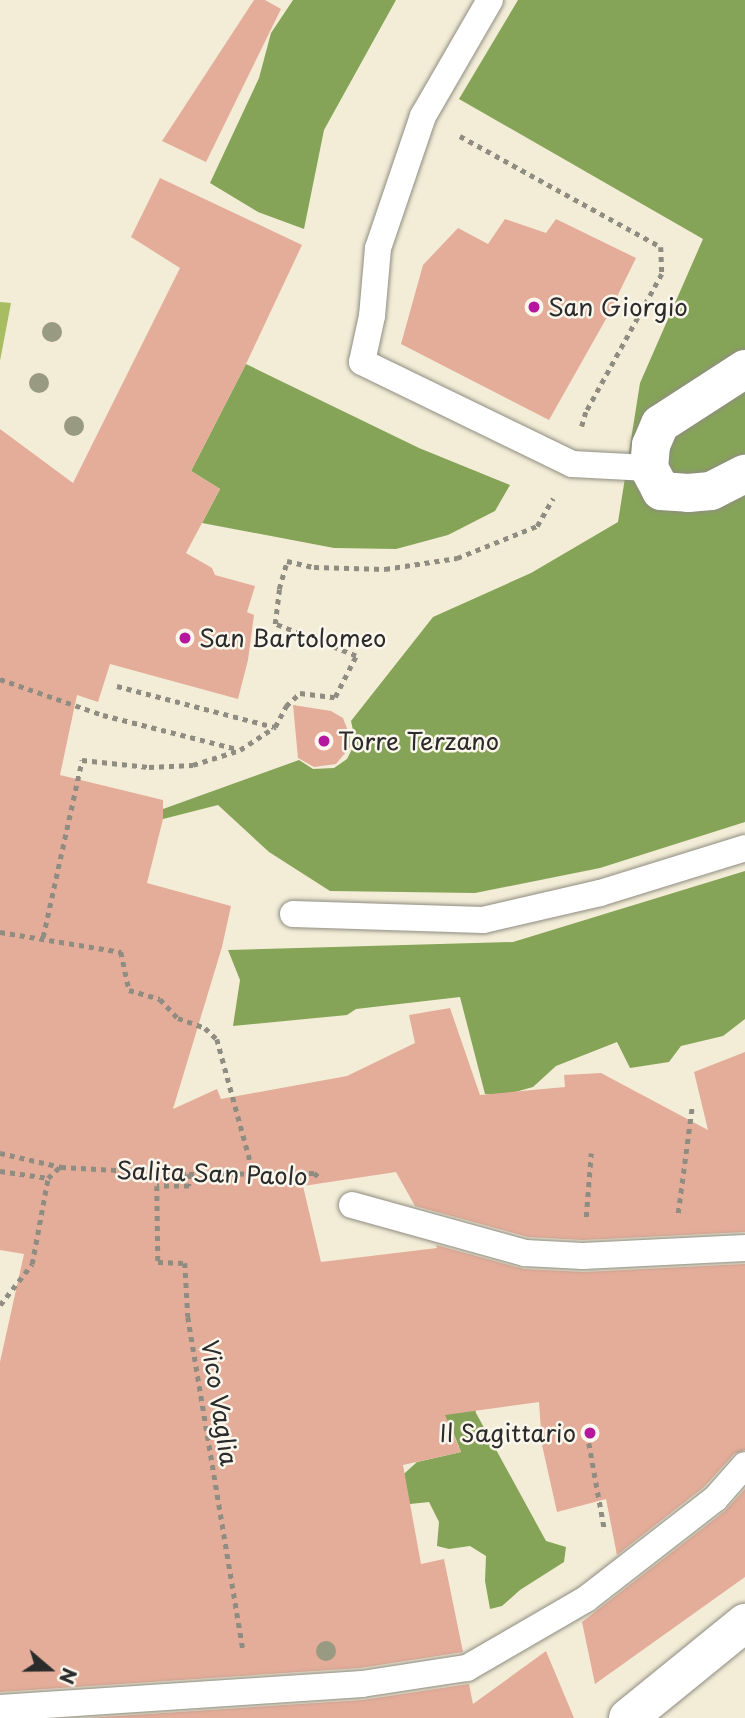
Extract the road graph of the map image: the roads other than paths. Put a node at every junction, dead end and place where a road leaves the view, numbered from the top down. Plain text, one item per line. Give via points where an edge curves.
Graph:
1 (490, 0) edge
2 (745, 369) edge
3 (649, 468) junction
4 (745, 474) edge
5 (745, 848) edge
6 (293, 914) dead end
7 (352, 1205) road end
8 (745, 1248) edge
9 (745, 1465) edge
10 (745, 1623) edge
11 (0, 1708) edge
12 (628, 1718) edge

1 - 3 lane via 423,116 379,248 362,362 572,464
2 - 3 street via 660,424
3 - 4 street via 661,491 688,493 711,491
5 - 6 lane via 600,893 483,920
7 - 8 lane via 524,1253 583,1256
9 - 11 lane via 715,1499 586,1599 467,1668 362,1684
10 - 12 street

